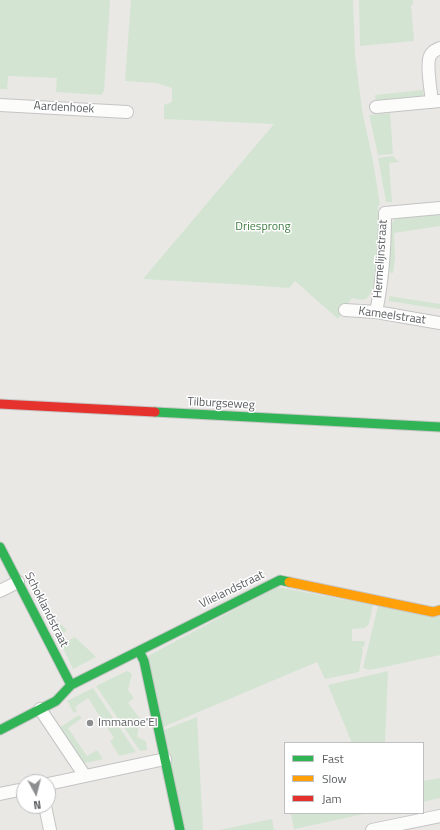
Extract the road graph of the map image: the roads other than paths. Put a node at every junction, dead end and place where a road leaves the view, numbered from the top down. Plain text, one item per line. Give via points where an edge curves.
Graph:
1 (440, 48) edge
2 (436, 102) edge
3 (0, 105) edge
4 (376, 107) dead end
5 (127, 112) dead end
6 (440, 208) edge
7 (344, 310) dead end
8 (376, 312) junction
9 (440, 323) edge
10 (0, 404) edge
11 (440, 428) edge
12 (0, 547) edge
13 (18, 582) junction
14 (0, 591) edge
15 (440, 610) edge
16 (140, 651) junction
17 (71, 685) junction
18 (40, 710) junction
19 (0, 730) edge
20 (165, 759) junction
21 (85, 776) junction
22 (56, 782) edge
23 (16, 791) edge
24 (0, 794) edge
25 (47, 814) edge
26 (440, 816) edge
27 (50, 830) edge
28 (180, 830) edge
29 (372, 830) edge

1 - 2 street via 434,51 428,63
2 - 4 street
3 - 5 street, Aardenhoek
6 - 8 street, Hermelijnstraat via 385,213 385,243
7 - 8 street, Kameelstraat
8 - 9 street, Kameelstraat
10 - 11 street, Tilburgseweg
12 - 13 street, Schoklandstraat
13 - 14 street
13 - 17 street, Schoklandstraat
15 - 16 street, Vlielandstraat via 433,612 280,580
16 - 17 street, Vlielandstraat
16 - 20 street
17 - 18 street via 56,701
18 - 19 street
18 - 21 street
20 - 21 street
20 - 28 street
21 - 22 street
23 - 24 street
25 - 27 street
26 - 29 street

